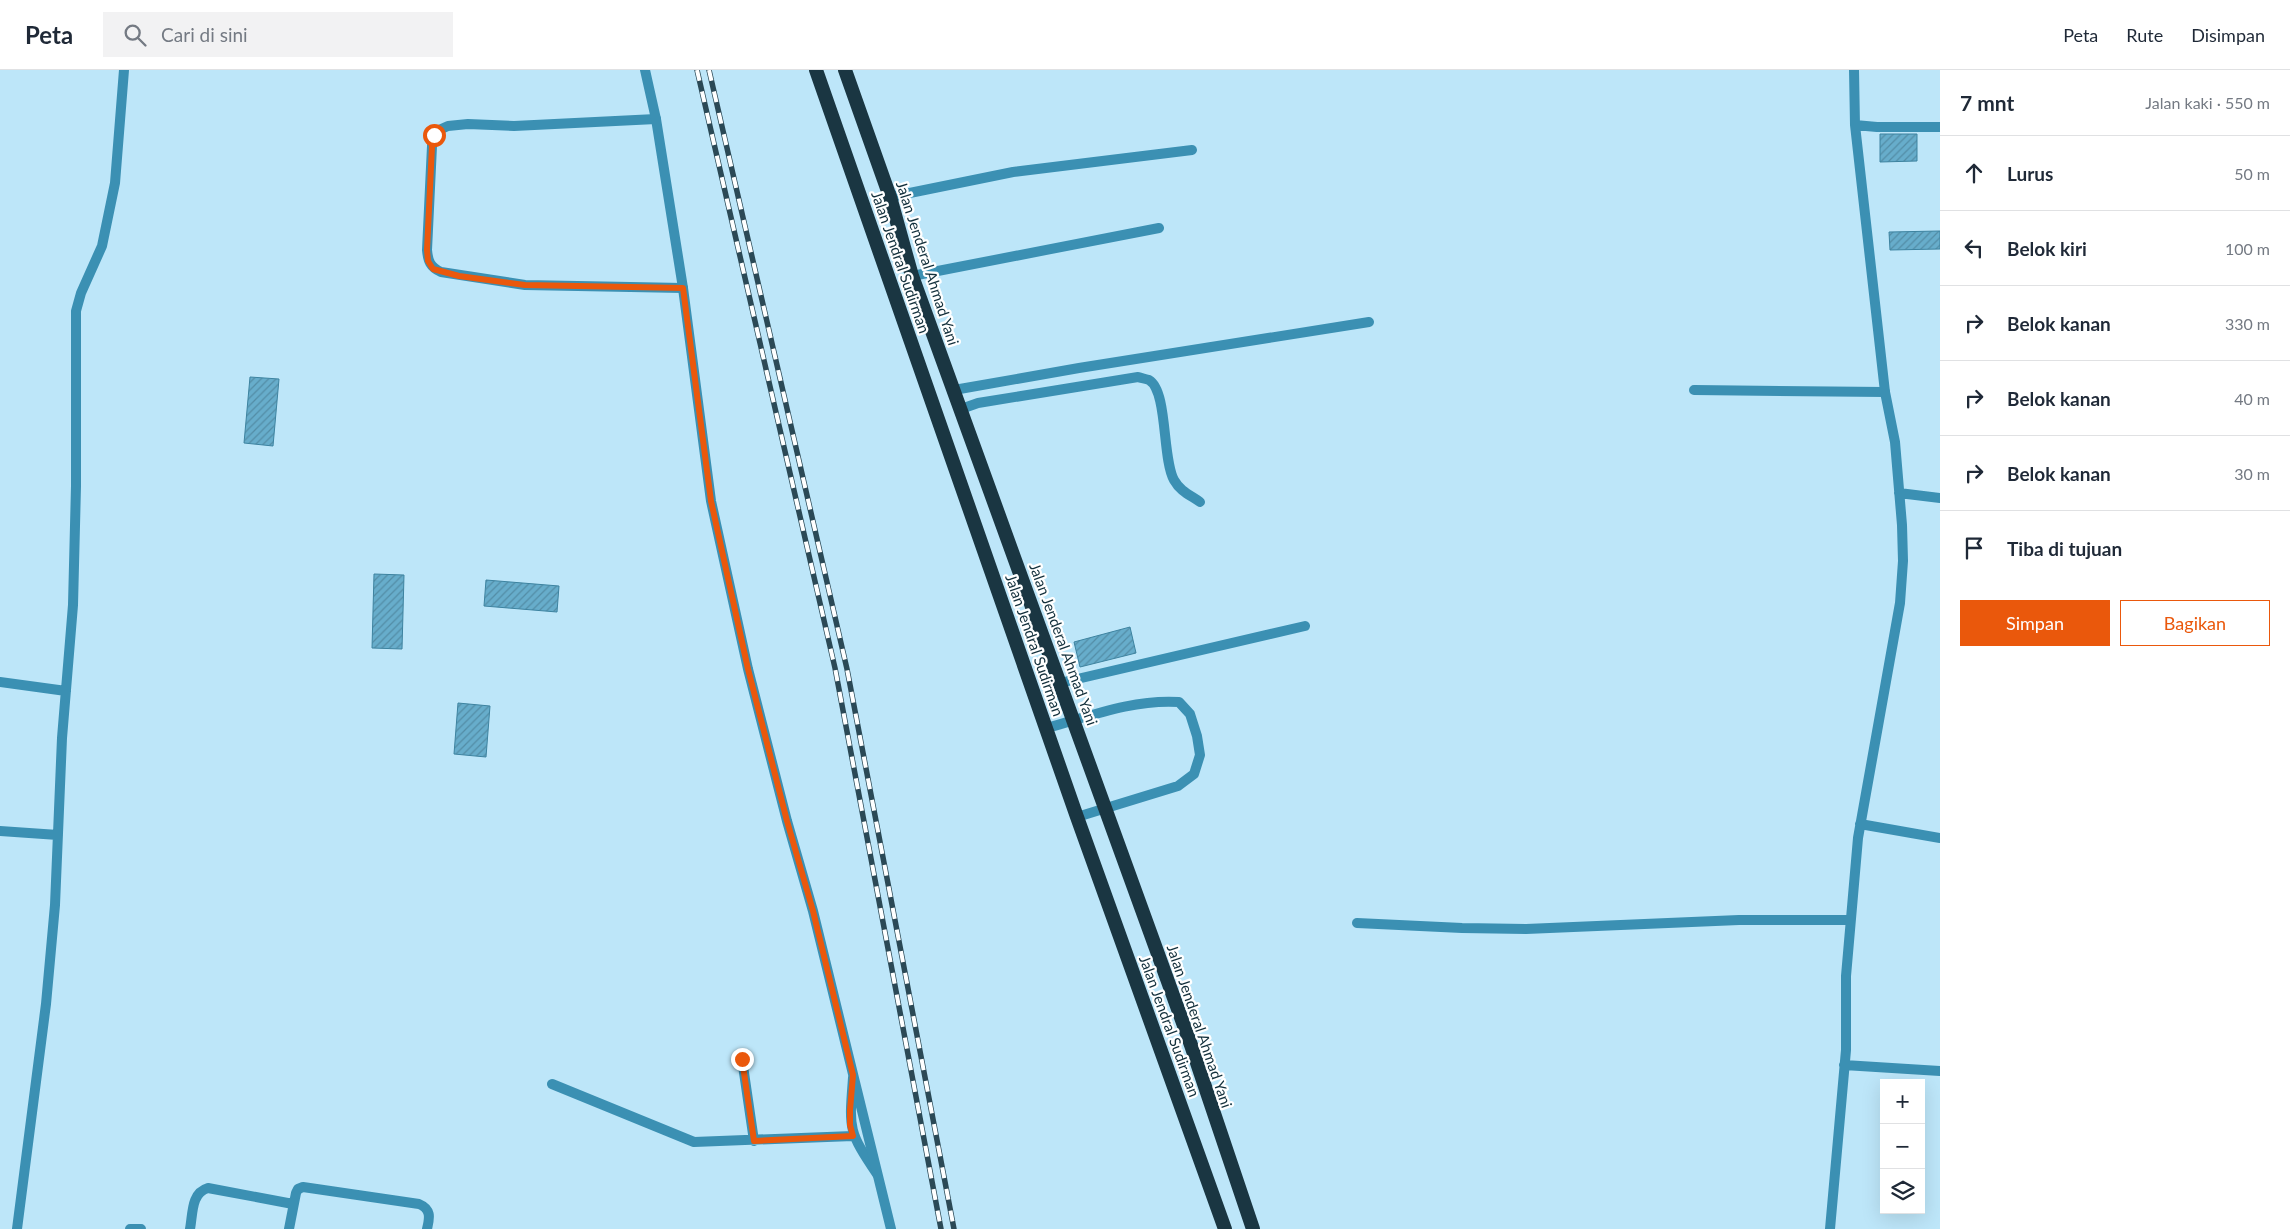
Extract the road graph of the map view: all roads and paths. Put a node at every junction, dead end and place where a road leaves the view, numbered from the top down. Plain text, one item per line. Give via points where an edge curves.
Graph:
1 (124, 70) edge
2 (645, 70) edge
3 (816, 70) edge
4 (845, 70) edge
5 (1854, 70) edge
6 (656, 119) junction
7 (1855, 125) junction
8 (1940, 127) edge
9 (1192, 150) dead end
10 (890, 197) junction
11 (1159, 228) dead end
12 (912, 276) junction
13 (683, 288) junction
14 (1370, 322) dead end
15 (954, 390) junction
16 (1694, 390) dead end
17 (1885, 392) junction
18 (961, 409) junction
19 (1899, 493) junction
20 (1940, 498) edge
21 (1200, 502) dead end
22 (1305, 626) dead end
23 (0, 682) edge
24 (1060, 683) junction
25 (66, 691) junction
26 (1074, 720) junction
27 (1047, 728) junction
28 (1106, 809) junction
29 (1077, 816) junction
30 (1860, 824) junction
31 (0, 831) edge
32 (58, 835) junction
33 (1940, 838) edge
34 (1850, 920) junction
35 (1357, 923) dead end
36 (742, 1059) dead end
37 (1844, 1065) junction
38 (1940, 1071) edge
39 (853, 1075) junction
40 (552, 1084) dead end
41 (853, 1136) junction
42 (754, 1141) junction
43 (877, 1174) junction
44 (294, 1204) junction
45 (17, 1229) edge
46 (130, 1229) edge
47 (141, 1229) edge
48 (190, 1229) edge
49 (289, 1229) edge
50 (427, 1229) edge
51 (891, 1229) edge
52 (1225, 1229) edge
53 (1253, 1229) edge
54 (1830, 1229) edge

1 - 25 street via 115,183 102,246 76,311 73,605
2 - 6 street
3 - 27 highway, Jalan Jendral Sudirman
4 - 10 highway, Jalan Jenderal Ahmad Yani
5 - 7 street
6 - 13 street
6 - 13 street via 514,126 468,124 439,130 434,135 432,146 428,261 433,269 441,272 525,285
7 - 8 street
7 - 17 street
9 - 10 street via 1013,172
10 - 12 highway, Jalan Jenderal Ahmad Yani
11 - 12 street
12 - 15 highway, Jalan Jenderal Ahmad Yani
13 - 39 street via 713,510 748,669
14 - 15 street
15 - 18 highway, Jalan Jenderal Ahmad Yani
16 - 17 street
17 - 19 street via 1895,442
18 - 21 street via 1138,378 1150,381 1162,412 1173,479 1181,490
18 - 24 highway, Jalan Jenderal Ahmad Yani
19 - 20 street
19 - 30 street via 1902,534 1900,603
22 - 24 street
23 - 25 street
24 - 26 highway, Jalan Jenderal Ahmad Yani
25 - 32 street
26 - 27 street
26 - 28 highway, Jalan Jenderal Ahmad Yani
26 - 28 street via 1124,706 1159,701 1179,702 1190,714 1200,755 1194,774 1178,786
27 - 29 highway, Jalan Jendral Sudirman
28 - 29 street
28 - 53 highway, Jalan Jenderal Ahmad Yani
29 - 52 highway, Jalan Jendral Sudirman
30 - 33 street
30 - 34 street
31 - 32 street
32 - 45 street via 46,1004
34 - 35 street via 1739,920 1526,929
34 - 37 street
36 - 42 street
37 - 38 street
37 - 54 street
39 - 41 street via 850,1110
39 - 43 street
40 - 42 street via 688,1141
41 - 42 street
41 - 43 street
43 - 51 street
44 - 48 street via 208,1188 196,1195
44 - 49 street
44 - 50 street via 298,1188 303,1187 419,1204 428,1211
46 - 47 street

